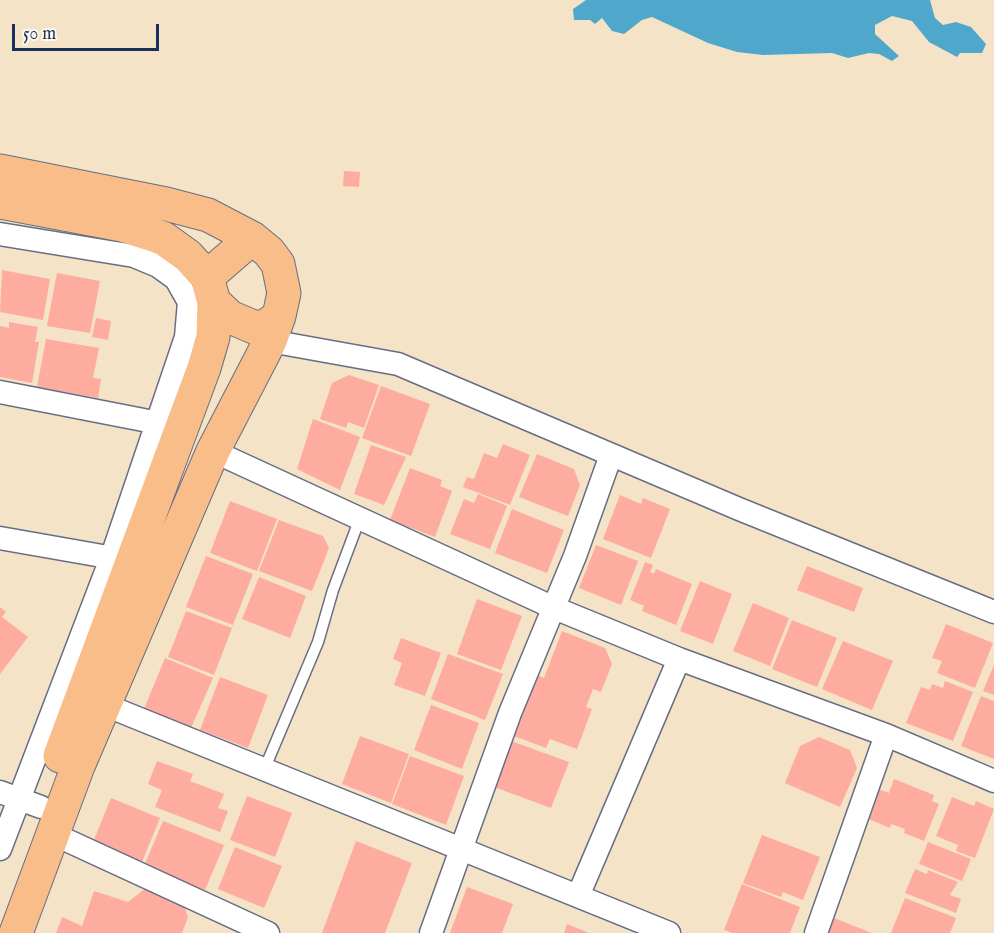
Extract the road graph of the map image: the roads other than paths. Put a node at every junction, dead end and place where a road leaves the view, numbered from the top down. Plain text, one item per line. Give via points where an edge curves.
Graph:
1 (0, 171) edge
2 (0, 202) edge
3 (0, 234) edge
4 (252, 238) junction
5 (210, 290) junction
6 (274, 329) junction
7 (0, 392) edge
8 (170, 426) junction
9 (213, 452) junction
10 (612, 455) junction
11 (360, 518) junction
12 (0, 538) edge
13 (122, 559) junction
14 (552, 607) junction
15 (994, 612) edge
16 (679, 659) junction
17 (105, 705) junction
18 (886, 735) junction
19 (264, 771) junction
20 (994, 781) edge
21 (27, 808) edge
22 (0, 849) edge
23 (461, 850) junction
24 (578, 896) junction
25 (0, 916) edge
26 (259, 931) edge
27 (16, 933) edge
28 (430, 933) edge
29 (669, 933) edge
30 (816, 933) edge

1 - 4 main road via 176,206 208,215
2 - 5 main road via 122,225 163,238 188,256
3 - 8 street via 134,256 176,279 189,302
4 - 5 main road
4 - 6 main road via 278,264 284,293
5 - 6 main road via 230,317 256,328
5 - 8 main road via 213,337
6 - 9 main road
6 - 10 street via 398,364
7 - 8 street
8 - 13 main road
9 - 11 street
9 - 17 main road
10 - 14 street
10 - 15 street
11 - 14 street
11 - 19 lane via 318,642
12 - 13 street
13 - 21 main road
14 - 16 street
14 - 23 street
16 - 18 street
16 - 24 street
17 - 19 street
17 - 21 main road
18 - 20 street
18 - 30 street
19 - 23 street
21 - 22 street
21 - 25 main road
21 - 26 street
21 - 27 main road
23 - 24 street
23 - 28 street
24 - 29 street

